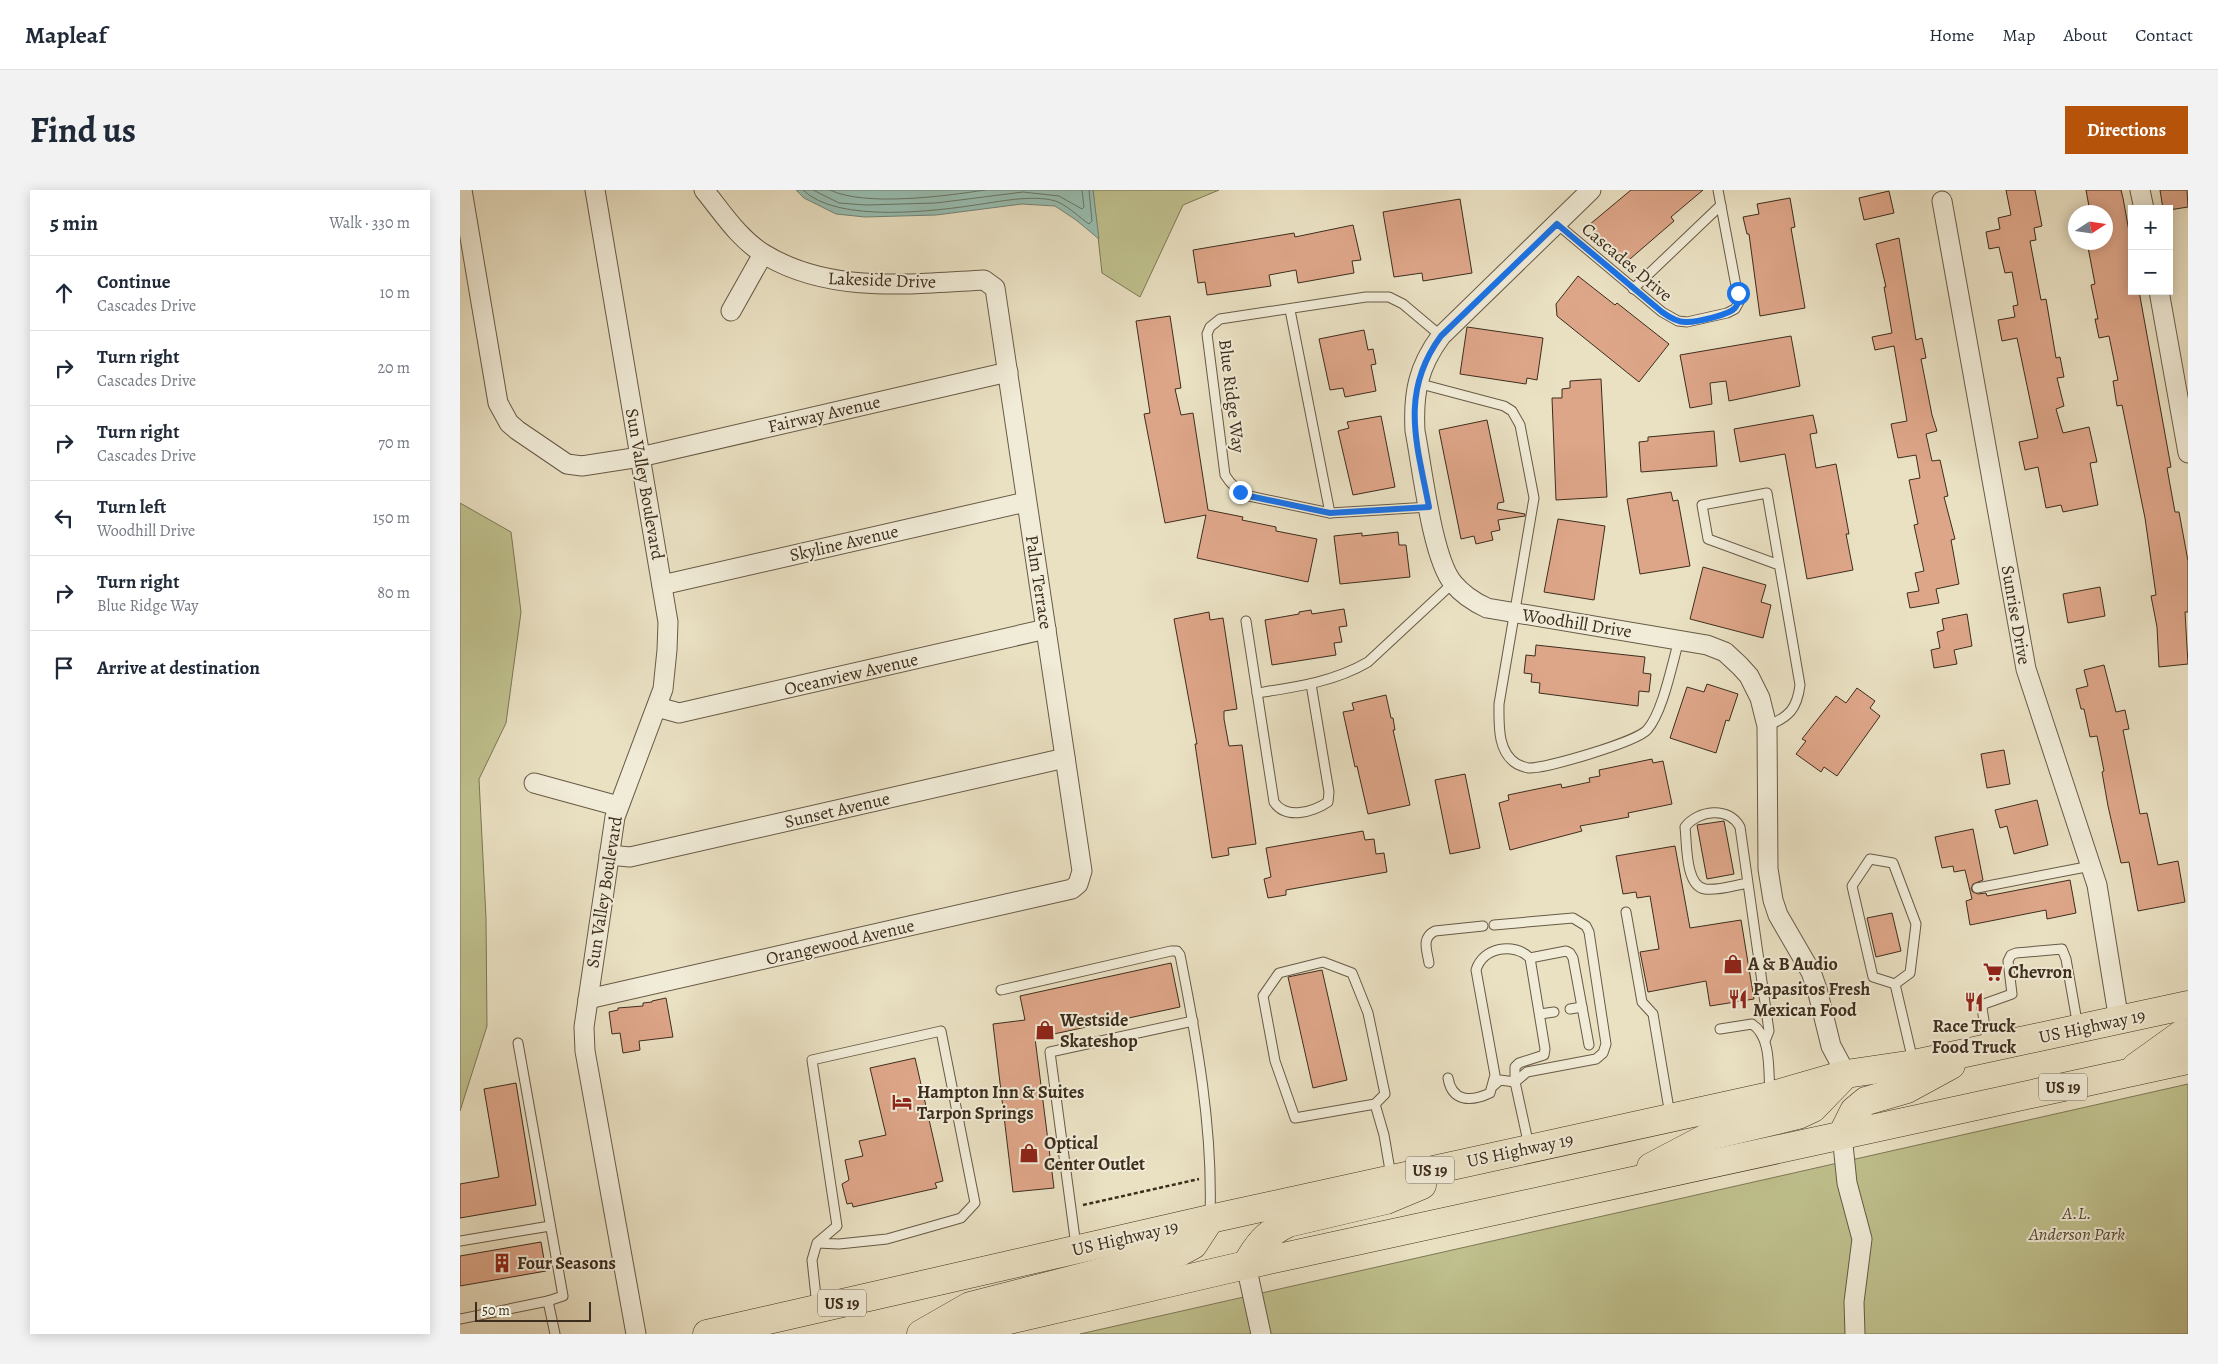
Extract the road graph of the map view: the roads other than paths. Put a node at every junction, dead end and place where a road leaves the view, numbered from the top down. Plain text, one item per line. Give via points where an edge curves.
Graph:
1 (462, 190) edge
2 (594, 190) edge
3 (704, 190) edge
4 (1591, 190) edge
5 (1718, 190) edge
6 (2140, 190) edge
7 (1942, 201) dead end
8 (1721, 205) junction
9 (2143, 205) edge
10 (1557, 224) junction
11 (763, 254) junction
12 (1633, 289) junction
13 (997, 293) joint
14 (2160, 295) edge
15 (1290, 310) junction
16 (731, 311) dead end
17 (1441, 336) junction
18 (1008, 372) junction
19 (1417, 383) junction
20 (2188, 453) edge
21 (640, 457) junction
22 (1026, 502) junction
23 (1429, 507) junction
24 (1330, 513) junction
25 (1779, 565) junction
26 (1452, 583) junction
27 (662, 585) junction
28 (1514, 613) junction
29 (1246, 621) dead end
30 (1046, 629) junction
31 (1679, 640) junction
32 (1310, 684) junction
33 (1257, 693) junction
34 (657, 707) junction
35 (1767, 726) junction
36 (1065, 758) junction
37 (534, 783) dead end
38 (618, 806) junction
39 (608, 854) junction
40 (2091, 866) junction
41 (1082, 871) joint
42 (1748, 883) junction
43 (1977, 888) dead end
44 (1626, 912) dead end
45 (1494, 925) dead end
46 (1482, 926) dead end
47 (1530, 958) junction
48 (1429, 963) dead end
49 (1895, 984) junction
50 (1001, 990) dead end
51 (588, 999) junction
52 (2188, 1005) edge
53 (1582, 1006) junction
54 (1570, 1008) dead end
55 (1554, 1012) dead end
56 (1540, 1014) junction
57 (1193, 1021) junction
58 (2119, 1021) junction
59 (1720, 1029) dead end
60 (2078, 1029) junction
61 (2188, 1033) edge
62 (1765, 1041) junction
63 (518, 1043) dead end
64 (1589, 1045) dead end
65 (1984, 1048) junction
66 (2188, 1060) edge
67 (1914, 1064) junction
68 (2126, 1073) junction
69 (1846, 1074) junction
70 (1448, 1078) dead end
71 (1514, 1082) junction
72 (1493, 1086) junction
73 (1770, 1096) junction
74 (1376, 1104) junction
75 (1671, 1117) junction
76 (1842, 1135) junction
77 (1529, 1148) junction
78 (1495, 1156) junction
79 (1392, 1178) junction
80 (1621, 1183) junction
81 (1210, 1219) junction
82 (550, 1226) junction
83 (460, 1241) edge
84 (817, 1243) junction
85 (1076, 1250) junction
86 (1246, 1265) junction
87 (548, 1300) junction
88 (1854, 1302) junction
89 (810, 1311) junction
90 (460, 1319) edge
91 (555, 1334) edge
92 (636, 1334) edge
93 (708, 1334) edge
94 (757, 1334) edge
95 (921, 1334) edge
96 (949, 1334) edge
97 (1261, 1334) edge
98 (1848, 1334) edge
99 (1855, 1334) edge

1 - 21 street, Fairway Avenue via 498,403 509,423 567,464 575,466
2 - 21 street, Sun Valley Boulevard
3 - 11 street, Lakeside Drive via 740,234
4 - 10 street, Woodhill Drive
5 - 8 lane, Cascades Drive
6 - 9 street
7 - 40 street, Sunrise Drive via 2026,669
8 - 12 lane
8 - 12 lane, Cascades Drive via 1738,293 1739,302 1735,308 1727,313 1678,321
10 - 12 lane, Cascades Drive
10 - 17 street, Woodhill Drive
11 - 13 street, Lakeside Drive via 802,272 828,279 916,283 984,280 992,284
11 - 16 street
13 - 18 street, Palm Terrace
14 - 20 street
15 - 17 lane, Blue Ridge Way via 1366,297 1388,297 1403,304
15 - 24 lane
15 - 24 lane, Blue Ridge Way via 1220,319 1207,334 1225,475 1240,492 1249,496
17 - 19 street, Woodhill Drive via 1426,357
18 - 21 street, Fairway Avenue
18 - 22 street, Palm Terrace
19 - 23 street, Woodhill Drive via 1415,431
19 - 28 lane via 1504,406 1516,416 1534,498
21 - 27 street, Sun Valley Boulevard
22 - 27 street, Skyline Avenue
22 - 30 street, Palm Terrace
23 - 24 lane, Blue Ridge Way
23 - 26 street, Woodhill Drive via 1439,558
25 - 25 lane via 1708,539 1702,505 1767,492
25 - 35 lane via 1800,685 1794,708 1785,719
26 - 28 street, Woodhill Drive via 1478,604
26 - 32 lane via 1368,662 1348,673
27 - 34 street, Sun Valley Boulevard via 668,622 667,650 663,689
28 - 31 street, Woodhill Drive
28 - 31 lane via 1499,704 1499,728 1510,758 1528,768 1548,765 1640,736 1657,713
29 - 33 lane
30 - 34 street, Oceanview Avenue via 679,713
30 - 36 street, Palm Terrace
31 - 35 street, Woodhill Drive via 1725,652 1740,666 1760,698
32 - 33 lane
32 - 33 lane via 1330,792 1328,802 1319,808 1290,813 1280,810 1274,802
34 - 38 street, Sun Valley Boulevard
35 - 69 street, Woodhill Drive via 1767,854 1773,900 1778,915 1811,972 1831,1046
36 - 39 street, Sunset Avenue via 630,857
36 - 41 street, Palm Terrace
37 - 38 street
38 - 39 street, Sun Valley Boulevard
39 - 51 street, Sun Valley Boulevard
40 - 43 lane
40 - 58 street, Sunrise Drive via 2097,885
41 - 51 street, Orangewood Avenue via 1078,884 1072,889
42 - 42 lane via 1736,818 1719,813 1692,818 1685,827 1691,878 1706,889
42 - 62 lane via 1769,1031
44 - 75 lane via 1642,1002 1654,1014
45 - 71 lane via 1573,918 1586,926 1605,1033 1603,1053 1596,1058 1527,1072
46 - 48 lane via 1428,934 1425,940
47 - 53 lane via 1570,953
47 - 56 lane
47 - 72 lane via 1516,948 1487,954 1479,960 1476,970 1495,1075
49 - 49 lane via 1910,973 1916,924 1892,863 1870,859 1852,886 1873,977
49 - 67 lane
50 - 57 lane via 1177,951
51 - 92 street, Sun Valley Boulevard via 585,1051
52 - 58 highway, US Highway 19 / US 19
53 - 54 lane
53 - 64 lane
55 - 56 lane
56 - 71 lane via 1546,1049 1544,1055 1519,1063 1515,1067
57 - 81 lane via 1206,1107
57 - 85 lane via 1050,1052
58 - 60 highway, US Highway 19 / US 19
59 - 62 lane via 1752,1024 1759,1028
60 - 65 highway, US Highway 19 / US 19
60 - 65 lane via 2062,949 2016,953 2008,961 2012,994 1984,1004 1982,1008
61 - 68 highway
62 - 73 lane
63 - 82 lane
65 - 67 highway, US Highway 19 / US 19
65 - 76 highway via 1907,1089 1866,1101 1854,1111
66 - 68 highway, US 19
67 - 69 highway, US Highway 19 / US 19
68 - 76 highway, US 19
69 - 73 highway, US Highway 19 / US 19
69 - 80 highway via 1813,1108 1798,1115 1710,1136
70 - 72 lane via 1452,1093 1458,1097 1484,1096
71 - 72 lane via 1500,1080
71 - 77 lane
73 - 75 highway, US Highway 19 / US 19
74 - 74 lane via 1295,1118 1274,1061 1263,996 1279,973 1323,962 1352,973 1368,1013 1385,1094
74 - 79 lane
75 - 77 highway, US Highway 19 / US 19
76 - 80 highway, US 19
76 - 88 street via 1847,1183 1862,1239
77 - 78 highway, US Highway 19 / US 19
78 - 79 highway, US Highway 19 / US 19
78 - 86 highway via 1386,1200 1288,1223 1258,1244
79 - 81 highway, US Highway 19 / US 19
80 - 86 highway, US 19
81 - 85 highway, US Highway 19 / US 19
81 - 95 highway via 1192,1245 1180,1252 970,1306
82 - 83 lane
82 - 87 lane via 563,1296
84 - 84 lane via 837,1226 812,1060 940,1031 975,1202 961,1218 887,1239
84 - 89 lane via 812,1260
85 - 89 highway, US Highway 19 / US 19
86 - 96 highway, US 19
86 - 97 street
87 - 90 lane
87 - 91 lane
88 - 98 street
88 - 99 street
89 - 93 highway, US Highway 19 / US 19
89 - 94 highway

